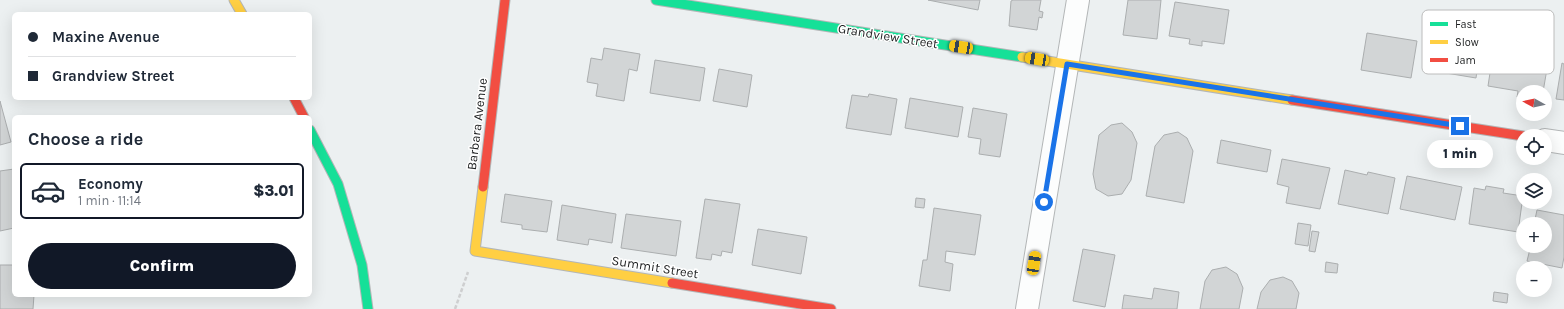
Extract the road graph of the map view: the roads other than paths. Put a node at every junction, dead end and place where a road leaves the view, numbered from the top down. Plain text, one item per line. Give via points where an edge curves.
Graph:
1 (234, 0) edge
2 (505, 0) edge
3 (656, 0) edge
4 (1078, 0) edge
5 (241, 12) edge
6 (1067, 64) junction
7 (295, 100) edge
8 (303, 115) edge
9 (312, 134) edge
10 (1516, 135) edge
11 (1552, 141) edge
12 (1564, 143) edge
13 (476, 251) joint
14 (368, 309) edge
15 (831, 309) edge
16 (1026, 309) edge

1 - 5 street
2 - 13 street, Barbara Avenue
3 - 6 street, Grandview Street
4 - 6 street
6 - 10 street, Grandview Street
6 - 16 street
7 - 8 street
9 - 14 street via 338,184 362,265
11 - 12 street
13 - 15 street, Summit Street

